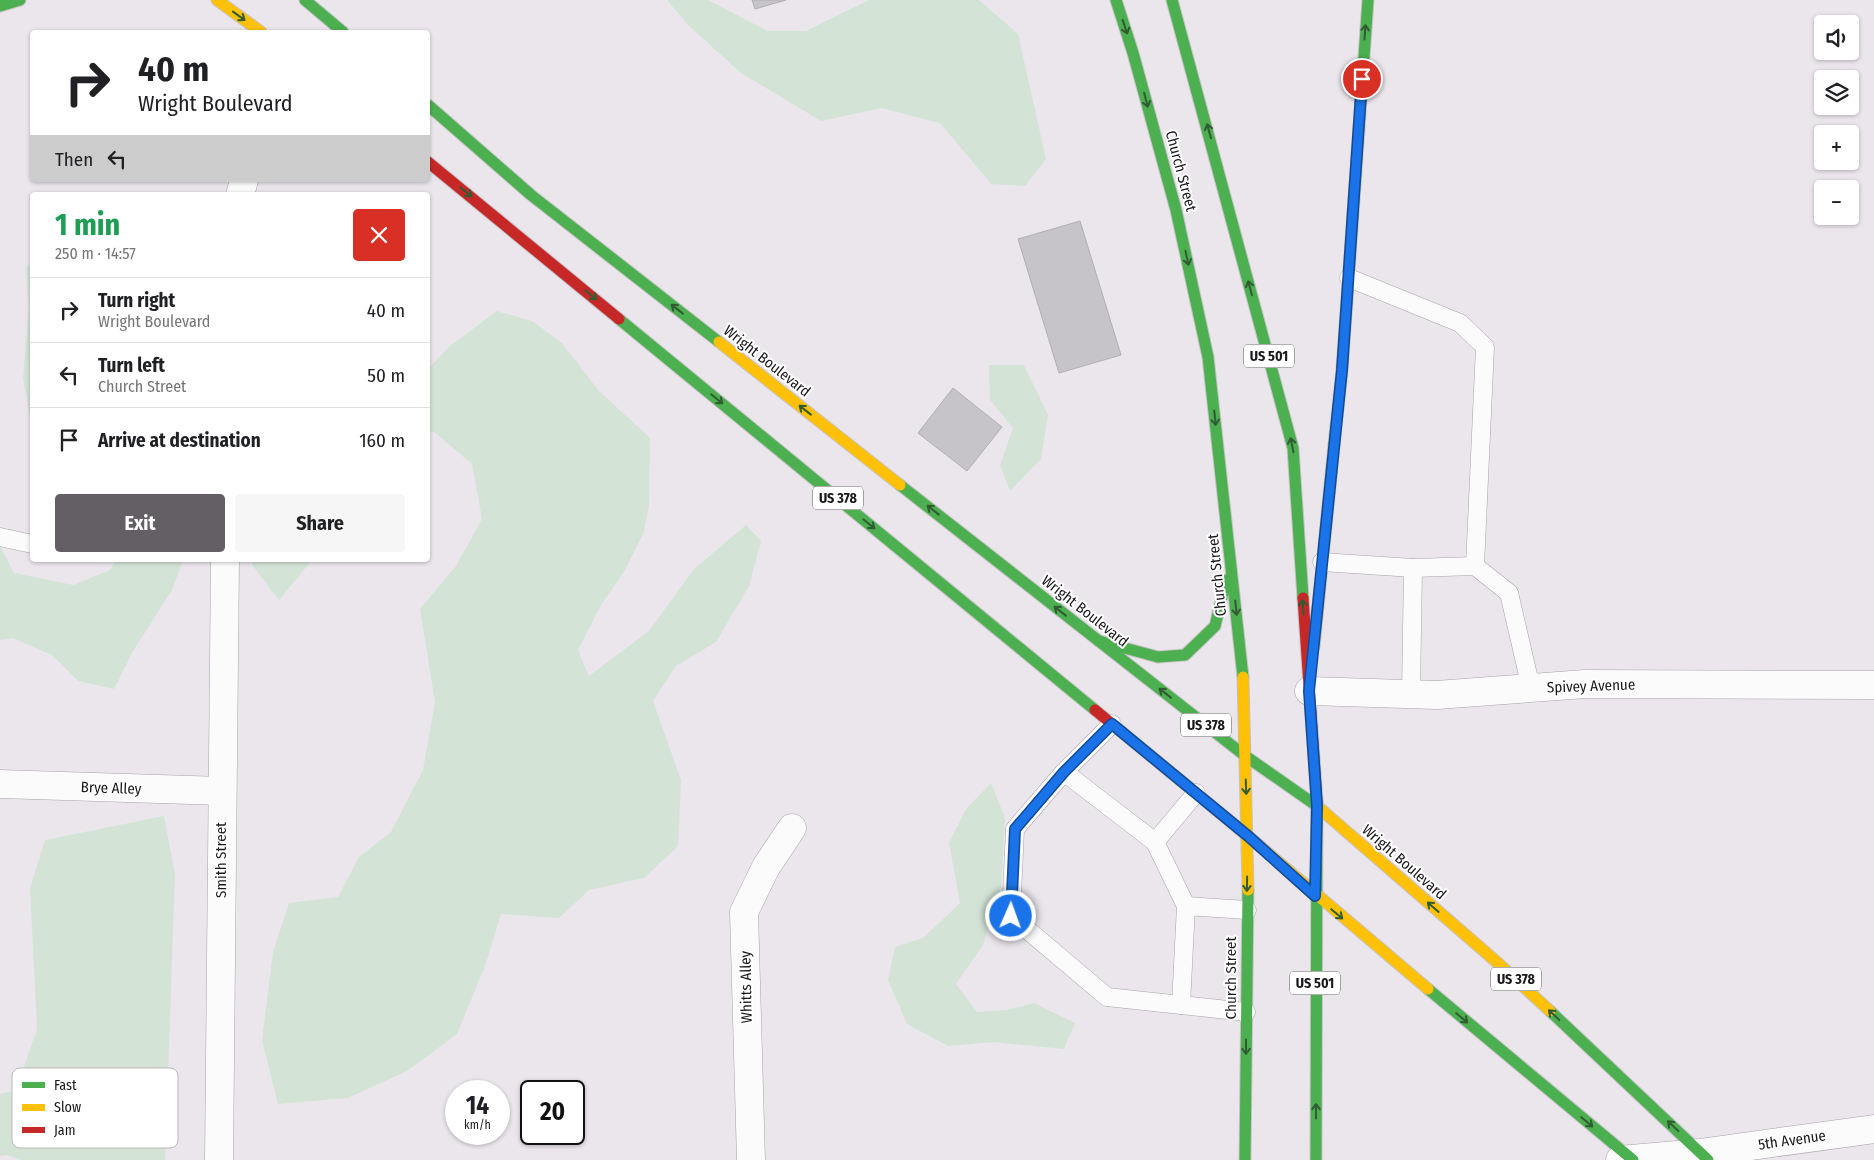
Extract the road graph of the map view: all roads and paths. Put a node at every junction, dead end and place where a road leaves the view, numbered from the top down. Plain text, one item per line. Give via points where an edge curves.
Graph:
1 (20, 0) edge
2 (217, 0) edge
3 (306, 0) edge
4 (322, 0) edge
5 (1116, 0) edge
6 (1172, 0) edge
7 (1368, 0) edge
8 (0, 6) edge
9 (328, 19) junction
10 (258, 30) edge
11 (341, 30) edge
12 (430, 107) edge
13 (430, 164) edge
14 (1349, 278) junction
15 (0, 537) edge
16 (30, 544) edge
17 (1231, 559) junction
18 (225, 562) edge
19 (1322, 562) junction
20 (1475, 566) junction
21 (1413, 568) junction
22 (1099, 641) junction
23 (1874, 685) edge
24 (1531, 688) junction
25 (1309, 691) junction
26 (1411, 694) junction
27 (1112, 724) junction
28 (1244, 755) junction
29 (1064, 772) junction
30 (0, 784) edge
31 (222, 791) junction
32 (1196, 793) junction
33 (1317, 806) junction
34 (792, 828) dead end
35 (1248, 836) junction
36 (1155, 842) junction
37 (1315, 896) junction
38 (1186, 906) junction
39 (1247, 910) junction
40 (1181, 1005) junction
41 (1246, 1012) junction
42 (1874, 1129) edge
43 (1704, 1156) edge
44 (219, 1160) edge
45 (750, 1160) edge
46 (1245, 1160) edge
47 (1316, 1160) edge
48 (1628, 1160) edge

1 - 8 main road
2 -> 10 main road
3 - 9 main road
4 - 9 main road
5 -> 17 main road, Church Street via 1176,210 1208,357
25 -> 6 main road, US 501 via 1293,448
14 -> 7 main road
9 - 11 main road
22 -> 12 main road, Wright Boulevard / US 378 via 531,195
13 -> 27 main road, US 378
14 - 19 main road
14 - 20 lane via 1460,323 1485,347
15 - 16 lane
17 - 22 main road via 1215,626 1185,655 1158,656
17 -> 28 main road, Church Street via 1243,676
18 - 31 street, Smith Street
19 - 21 lane
19 - 25 main road
20 - 21 lane
20 - 24 lane via 1509,593
21 - 26 lane
28 -> 22 main road, Wright Boulevard / US 378
23 - 24 street, Spivey Avenue via 1585,684
24 - 26 street, Spivey Avenue
25 - 26 street, Spivey Avenue
25 - 33 main road, US 501
27 - 29 lane
27 - 32 main road, US 378
28 - 33 main road, Wright Boulevard / US 378
28 -> 35 main road, Church Street
29 - 36 lane
29 - 40 lane via 1015,829 1011,916 1107,997
30 - 31 street, Brye Alley
31 - 44 street, Smith Street
32 - 35 main road, US 378
32 - 36 lane
33 - 37 main road, US 501
43 -> 33 main road, Wright Boulevard / US 378 via 1499,964
34 - 45 street, Whitts Alley via 766,867 744,912
35 - 37 main road, US 378
35 -> 39 main road, Church Street
36 - 38 lane
47 -> 37 main road, US 501
37 -> 48 main road, US 378
38 - 39 lane
38 - 40 lane
39 - 41 main road, Church Street
40 - 41 lane
41 -> 46 main road, Church Street
42 - 43 street, 5th Avenue
43 - 48 street, 5th Avenue

